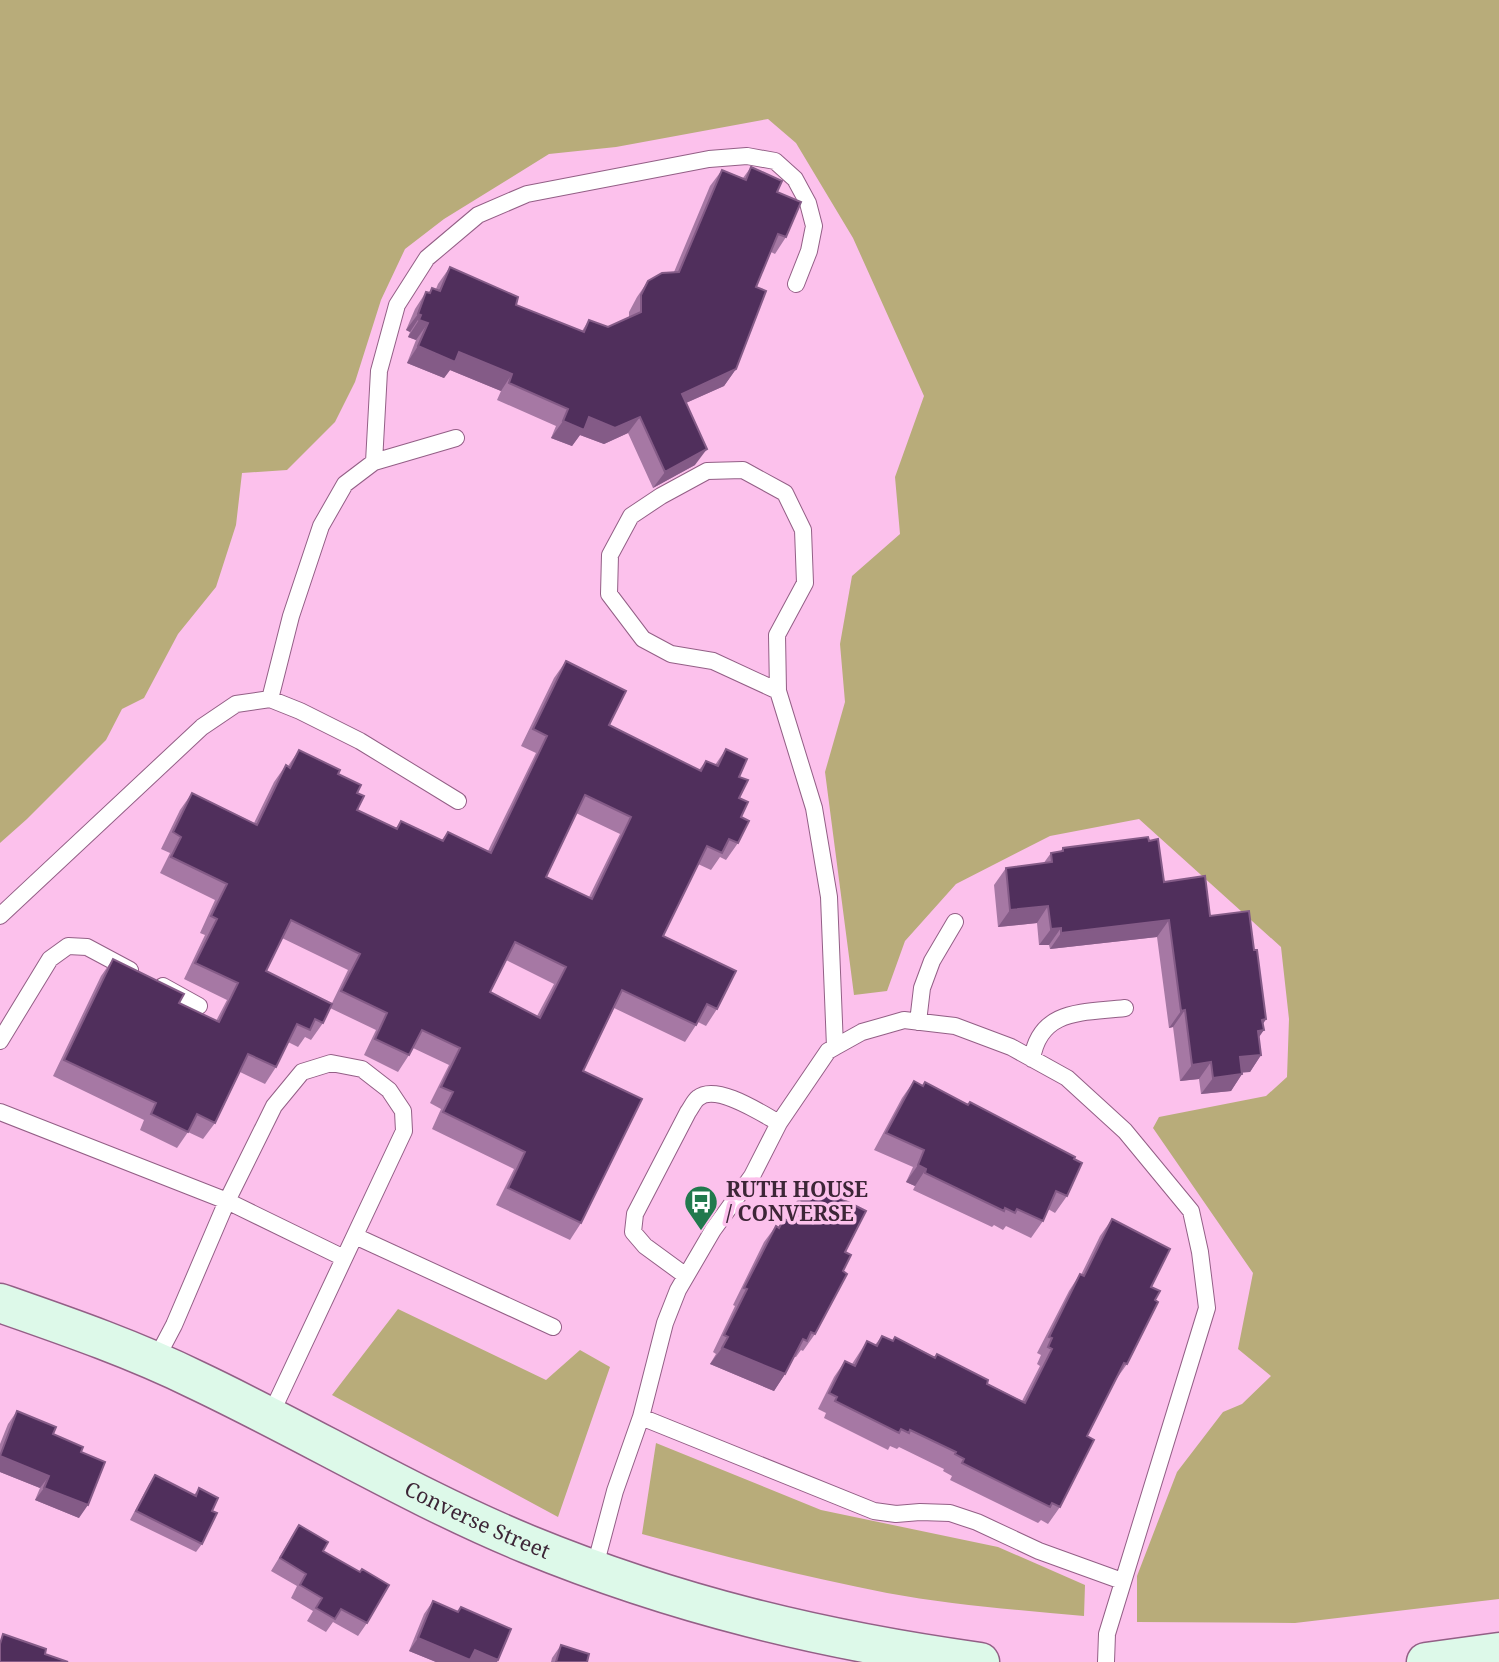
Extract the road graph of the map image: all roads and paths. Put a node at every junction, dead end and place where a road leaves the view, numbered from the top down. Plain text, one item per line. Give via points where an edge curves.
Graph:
1 (796, 284) dead end
2 (456, 438) dead end
3 (374, 462) junction
4 (778, 691) junction
5 (270, 699) junction
6 (458, 801) dead end
7 (0, 916) edge
8 (955, 922) dead end
9 (200, 1006) dead end
10 (1125, 1009) dead end
11 (918, 1022) junction
12 (0, 1041) edge
13 (835, 1047) junction
14 (1032, 1059) junction
15 (0, 1112) edge
16 (779, 1123) junction
17 (227, 1201) junction
18 (355, 1236) junction
19 (344, 1258) junction
20 (686, 1276) junction
21 (0, 1303) edge
22 (553, 1327) dead end
23 (155, 1361) junction
24 (270, 1416) junction
25 (641, 1417) junction
26 (594, 1570) junction
27 (1122, 1581) junction
28 (1499, 1651) edge
29 (980, 1662) edge
30 (1106, 1662) edge
31 (1426, 1662) edge

1 - 3 lane via 814,226 795,179 775,161 747,156 709,159 527,194 478,215 427,258 397,304 379,371
2 - 3 lane
3 - 5 lane via 345,484 321,526
4 - 4 lane via 777,635 805,583 803,530 785,493 743,470 707,471 631,516 610,555 609,594 643,639 671,654 713,661
4 - 13 lane via 814,808 829,897
5 - 6 lane via 360,741
5 - 7 lane via 236,704 202,727
8 - 11 lane via 922,988
9 - 12 lane via 87,947 68,946 50,959
10 - 14 lane via 1064,1016 1044,1028 1034,1043
11 - 13 lane via 904,1020 862,1032
11 - 14 lane via 955,1026
13 - 16 lane
14 - 27 lane via 1067,1079 1125,1131 1191,1211 1200,1252 1207,1308
15 - 17 lane
16 - 20 lane via 752,1176
16 - 20 lane via 711,1092 698,1098 683,1120 635,1214 633,1232 645,1247
17 - 18 lane via 274,1106 302,1072 331,1063 362,1069 389,1090 403,1111 404,1131
17 - 19 lane
17 - 23 lane
18 - 19 lane
18 - 22 lane
19 - 24 lane
20 - 25 lane via 665,1322
21 - 23 main road, Converse Street
23 - 24 main road, Converse Street
24 - 26 main road, Converse Street via 461,1515
25 - 26 lane
25 - 27 lane via 874,1511 950,1513
26 - 29 main road, Converse Street via 666,1596 809,1633
27 - 30 lane via 1107,1634
28 - 31 main road

